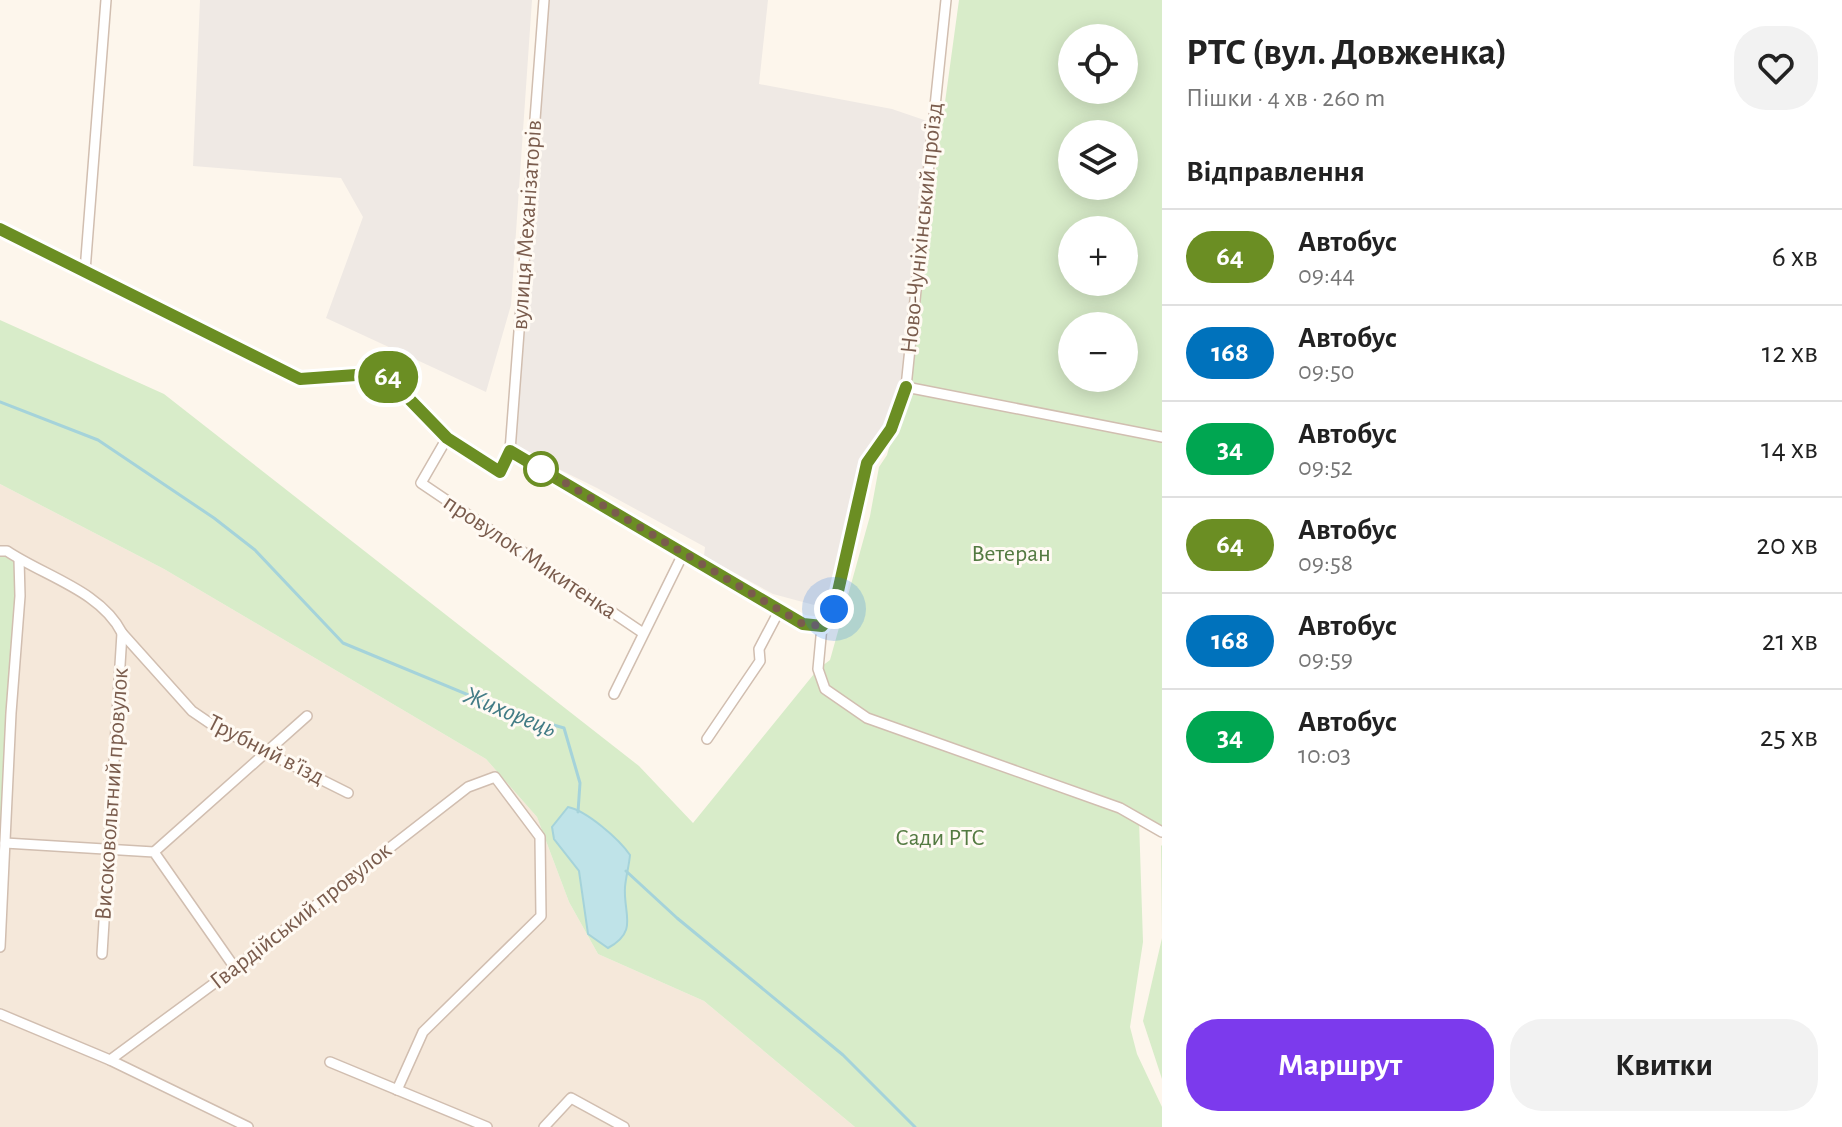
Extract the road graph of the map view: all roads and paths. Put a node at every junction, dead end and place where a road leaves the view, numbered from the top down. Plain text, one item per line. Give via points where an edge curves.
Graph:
1 (106, 0) edge
2 (544, 0) edge
3 (946, 0) edge
4 (0, 229) edge
5 (85, 271) junction
6 (906, 387) junction
7 (1162, 437) edge
8 (447, 438) junction
9 (510, 451) junction
10 (0, 551) edge
11 (683, 554) junction
12 (19, 559) junction
13 (779, 611) junction
14 (822, 626) junction
15 (122, 633) junction
16 (643, 633) junction
17 (614, 694) dead end
18 (307, 716) dead end
19 (707, 739) dead end
20 (268, 752) junction
21 (348, 793) dead end
22 (1162, 832) edge
23 (5, 843) junction
24 (110, 851) junction
25 (154, 852) junction
26 (0, 947) edge
27 (102, 954) dead end
28 (235, 968) junction
29 (0, 1014) edge
30 (110, 1060) junction
31 (330, 1062) dead end
32 (397, 1090) junction
33 (248, 1127) edge
34 (487, 1127) edge
35 (544, 1127) edge
36 (624, 1127) edge

1 - 5 street
2 - 9 street, вулиця Механізаторів
3 - 6 street, Ново-Чуніхінський проїзд
4 - 5 street
5 - 8 street via 300,379 384,373
6 - 7 street, Ново-Чуніхінський проїзд
6 - 14 street via 891,429 867,463 834,609
8 - 9 street via 500,472
8 - 16 street, провулок Микитенка via 421,483
9 - 11 street
10 - 12 street, Трубний в’їзд
11 - 13 street
11 - 16 street
12 - 15 street, Трубний в’їзд via 103,608
12 - 23 street
13 - 14 street via 803,624
13 - 19 street via 759,649 760,661
14 - 22 street via 818,669 825,689 867,718 1120,808
15 - 20 street, Трубний в’їзд via 192,711
15 - 24 street, Високовольтний провулок
16 - 17 street
18 - 20 street
20 - 21 street, Трубний в’їзд
20 - 25 street
23 - 24 street
23 - 26 street
24 - 25 street
24 - 27 street, Високовольтний провулок
25 - 28 street
28 - 30 street, Гвардійський провулок
28 - 32 street, Гвардійський провулок via 468,787 495,777 540,837 541,916 423,1032
29 - 30 street
30 - 33 street
31 - 32 street
32 - 34 street
35 - 36 street via 571,1098

